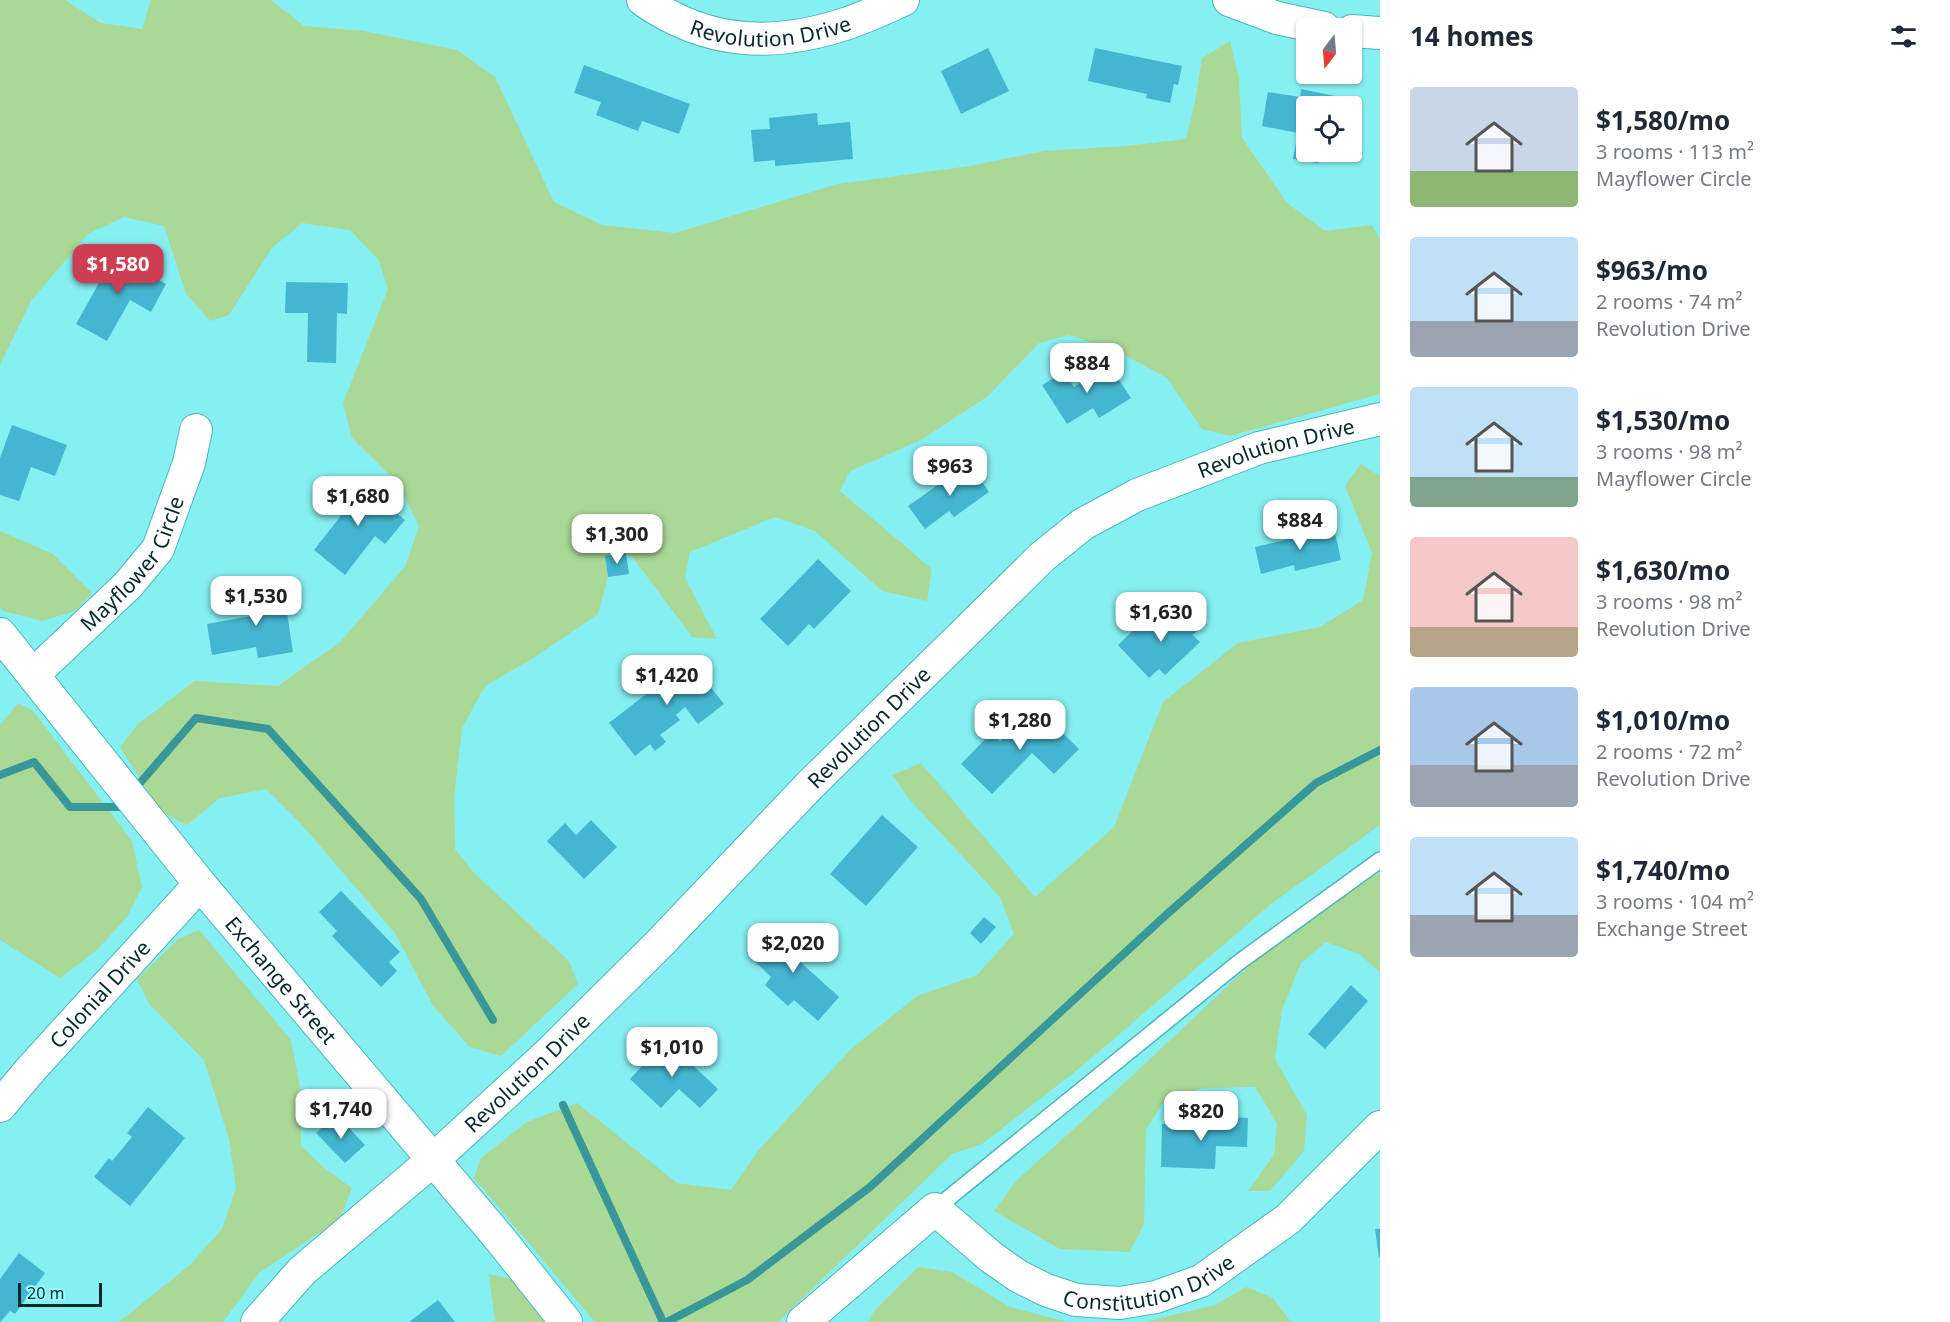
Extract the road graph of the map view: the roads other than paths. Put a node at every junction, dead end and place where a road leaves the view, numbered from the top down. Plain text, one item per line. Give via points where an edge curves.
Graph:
1 (643, 0) edge
2 (903, 0) edge
3 (1229, 0) edge
4 (1296, 22) edge
5 (1362, 32) edge
6 (1380, 33) edge
7 (1380, 419) edge
8 (196, 430) dead end
9 (0, 634) edge
10 (34, 674) junction
11 (1380, 860) edge
12 (200, 884) junction
13 (0, 1106) edge
14 (1380, 1127) edge
15 (433, 1160) junction
16 (935, 1209) junction
17 (257, 1322) edge
18 (566, 1322) edge
19 (803, 1322) edge

1 - 2 street, Revolution Drive via 663,14 701,30 741,39 798,37 848,23
3 - 4 street
5 - 6 street
7 - 15 street, Revolution Drive via 1259,448 1137,495 1083,524 1042,557 960,637 810,785 660,943
8 - 10 street, Mayflower Circle via 189,463 158,549 128,585
9 - 10 street, Exchange Street
10 - 12 street, Exchange Street
11 - 16 lane via 1238,963
12 - 13 street, Colonial Drive
12 - 15 street, Exchange Street
14 - 16 street, Constitution Drive via 1288,1219 1201,1281 1156,1297 1120,1303 1076,1300 1046,1290 991,1257
15 - 17 street, Revolution Drive via 302,1271
15 - 18 street, Exchange Street
16 - 19 street

